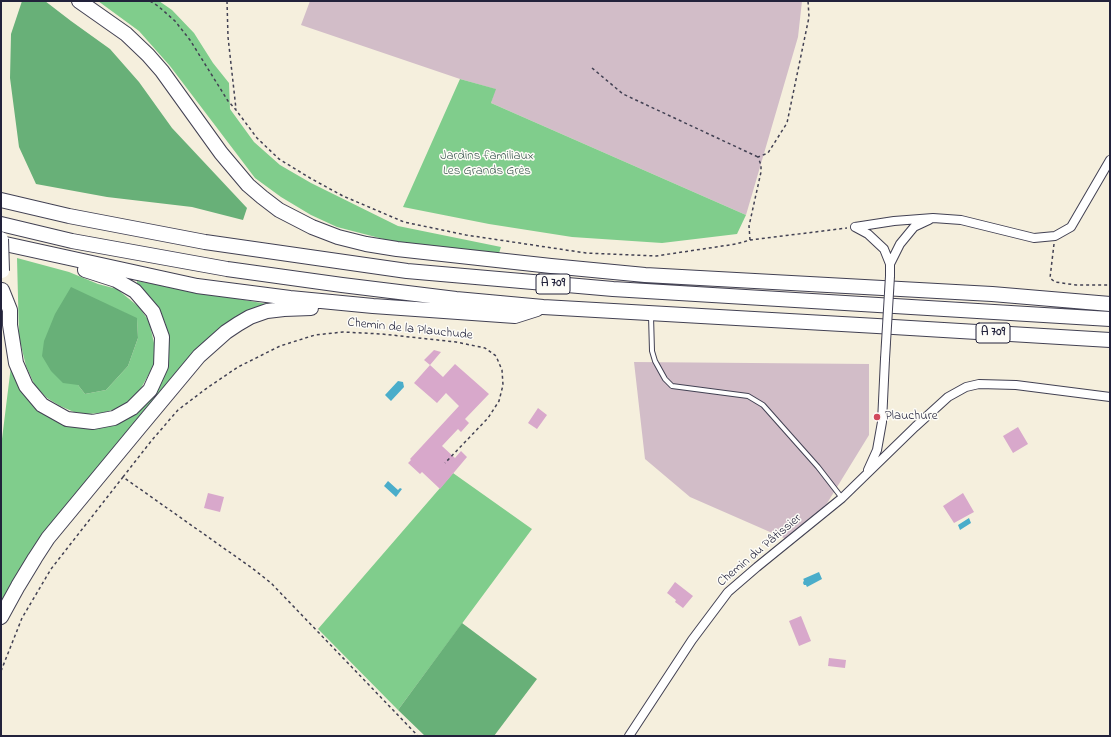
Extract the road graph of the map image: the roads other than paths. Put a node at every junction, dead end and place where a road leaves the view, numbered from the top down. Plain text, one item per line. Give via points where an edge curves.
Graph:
1 (79, 1) edge
2 (1110, 160) edge
3 (1, 200) edge
4 (933, 218) junction
5 (1, 224) edge
6 (1, 239) edge
7 (1, 243) edge
8 (48, 254) junction
9 (890, 264) junction
10 (2, 271) edge
11 (2, 290) edge
12 (1, 298) edge
13 (1110, 304) edge
14 (373, 306) junction
15 (543, 307) junction
16 (651, 313) junction
17 (1110, 319) edge
18 (1110, 340) edge
19 (1110, 397) edge
20 (865, 475) junction
21 (842, 498) junction
22 (1, 617) edge
23 (629, 736) edge

1 - 13 highway via 126,34 148,55 248,185 279,210 338,238 397,249 645,275 992,294
2 - 4 street via 1071,228 1055,236 1034,238 961,220
3 - 17 highway, A 709 via 205,242 407,270 614,289
4 - 9 street via 914,227 900,244
4 - 9 street via 855,227 868,234 884,249
5 - 15 highway, A 709 via 72,241 227,269 456,299
6 - 10 highway, bridge
7 - 8 highway
8 - 11 highway via 62,263 116,280 135,291 153,312 162,337 161,366 150,390 132,408 114,418 93,422 67,419 42,405 26,386 16,363 10,310
8 - 14 highway via 197,286
9 - 20 street, bridge via 882,422 877,450
10 - 11 highway
11 - 12 highway
14 - 15 highway via 515,316
14 - 22 highway via 353,310 303,308 267,311 238,324 214,342 194,362 48,538
15 - 16 highway, A 709
16 - 18 highway, A 709
16 - 21 lane via 652,351 665,380 672,386 748,396 763,405
19 - 20 street, Chemin du Pâtissier via 1016,385 979,384 966,387 948,397
20 - 21 street, Chemin du Pâtissier
21 - 23 street, Chemin du Pâtissier via 728,592 692,640

